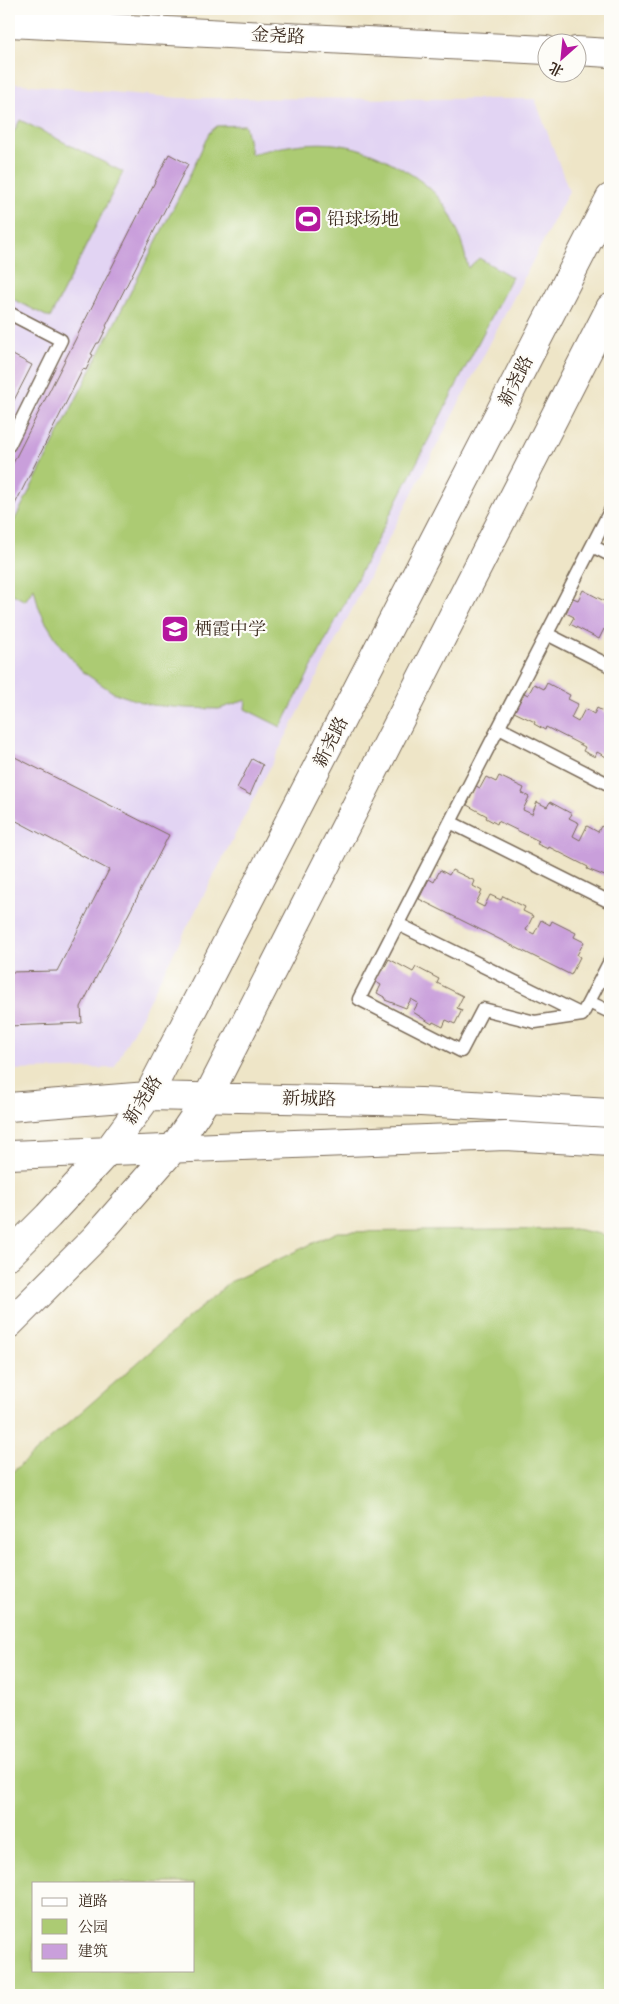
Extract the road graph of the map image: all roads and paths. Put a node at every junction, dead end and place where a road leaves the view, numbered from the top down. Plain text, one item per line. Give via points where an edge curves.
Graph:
1 (9, 23) edge
2 (536, 49) edge
3 (586, 52) edge
4 (610, 53) edge
5 (610, 198) edge
6 (610, 308) edge
7 (9, 313) edge
8 (9, 445) edge
9 (610, 511) edge
10 (592, 546) junction
11 (610, 555) edge
12 (547, 634) junction
13 (610, 666) edge
14 (499, 728) junction
15 (610, 785) edge
16 (450, 822) junction
17 (610, 902) edge
18 (398, 924) junction
19 (610, 961) edge
20 (589, 1002) junction
21 (610, 1012) edge
22 (582, 1015) junction
23 (148, 1096) junction
24 (207, 1098) junction
25 (9, 1107) edge
26 (610, 1113) edge
27 (610, 1142) edge
28 (172, 1150) junction
29 (107, 1152) junction
30 (9, 1155) edge
31 (9, 1255) edge
32 (9, 1324) edge

1 - 2 main road, 金尧路
3 - 4 main road
5 - 23 main road, 新尧路
6 - 24 main road
7 - 8 lane via 61,340
9 - 10 lane
10 - 11 lane
10 - 12 lane
12 - 13 lane
12 - 14 lane
14 - 15 lane
14 - 16 lane
16 - 17 lane
16 - 18 lane
18 - 22 lane
18 - 22 lane via 359,999 462,1051 483,1009 535,1022
19 - 20 lane
20 - 21 lane
20 - 22 lane
23 - 24 main road, 新城路
23 - 25 main road, 新城路
23 - 29 main road, 新尧路
24 - 26 main road, 新城路 via 422,1102
24 - 28 main road
27 - 28 main road via 506,1136
28 - 29 main road
28 - 32 main road via 95,1238
29 - 30 main road
29 - 31 main road, 新尧路

